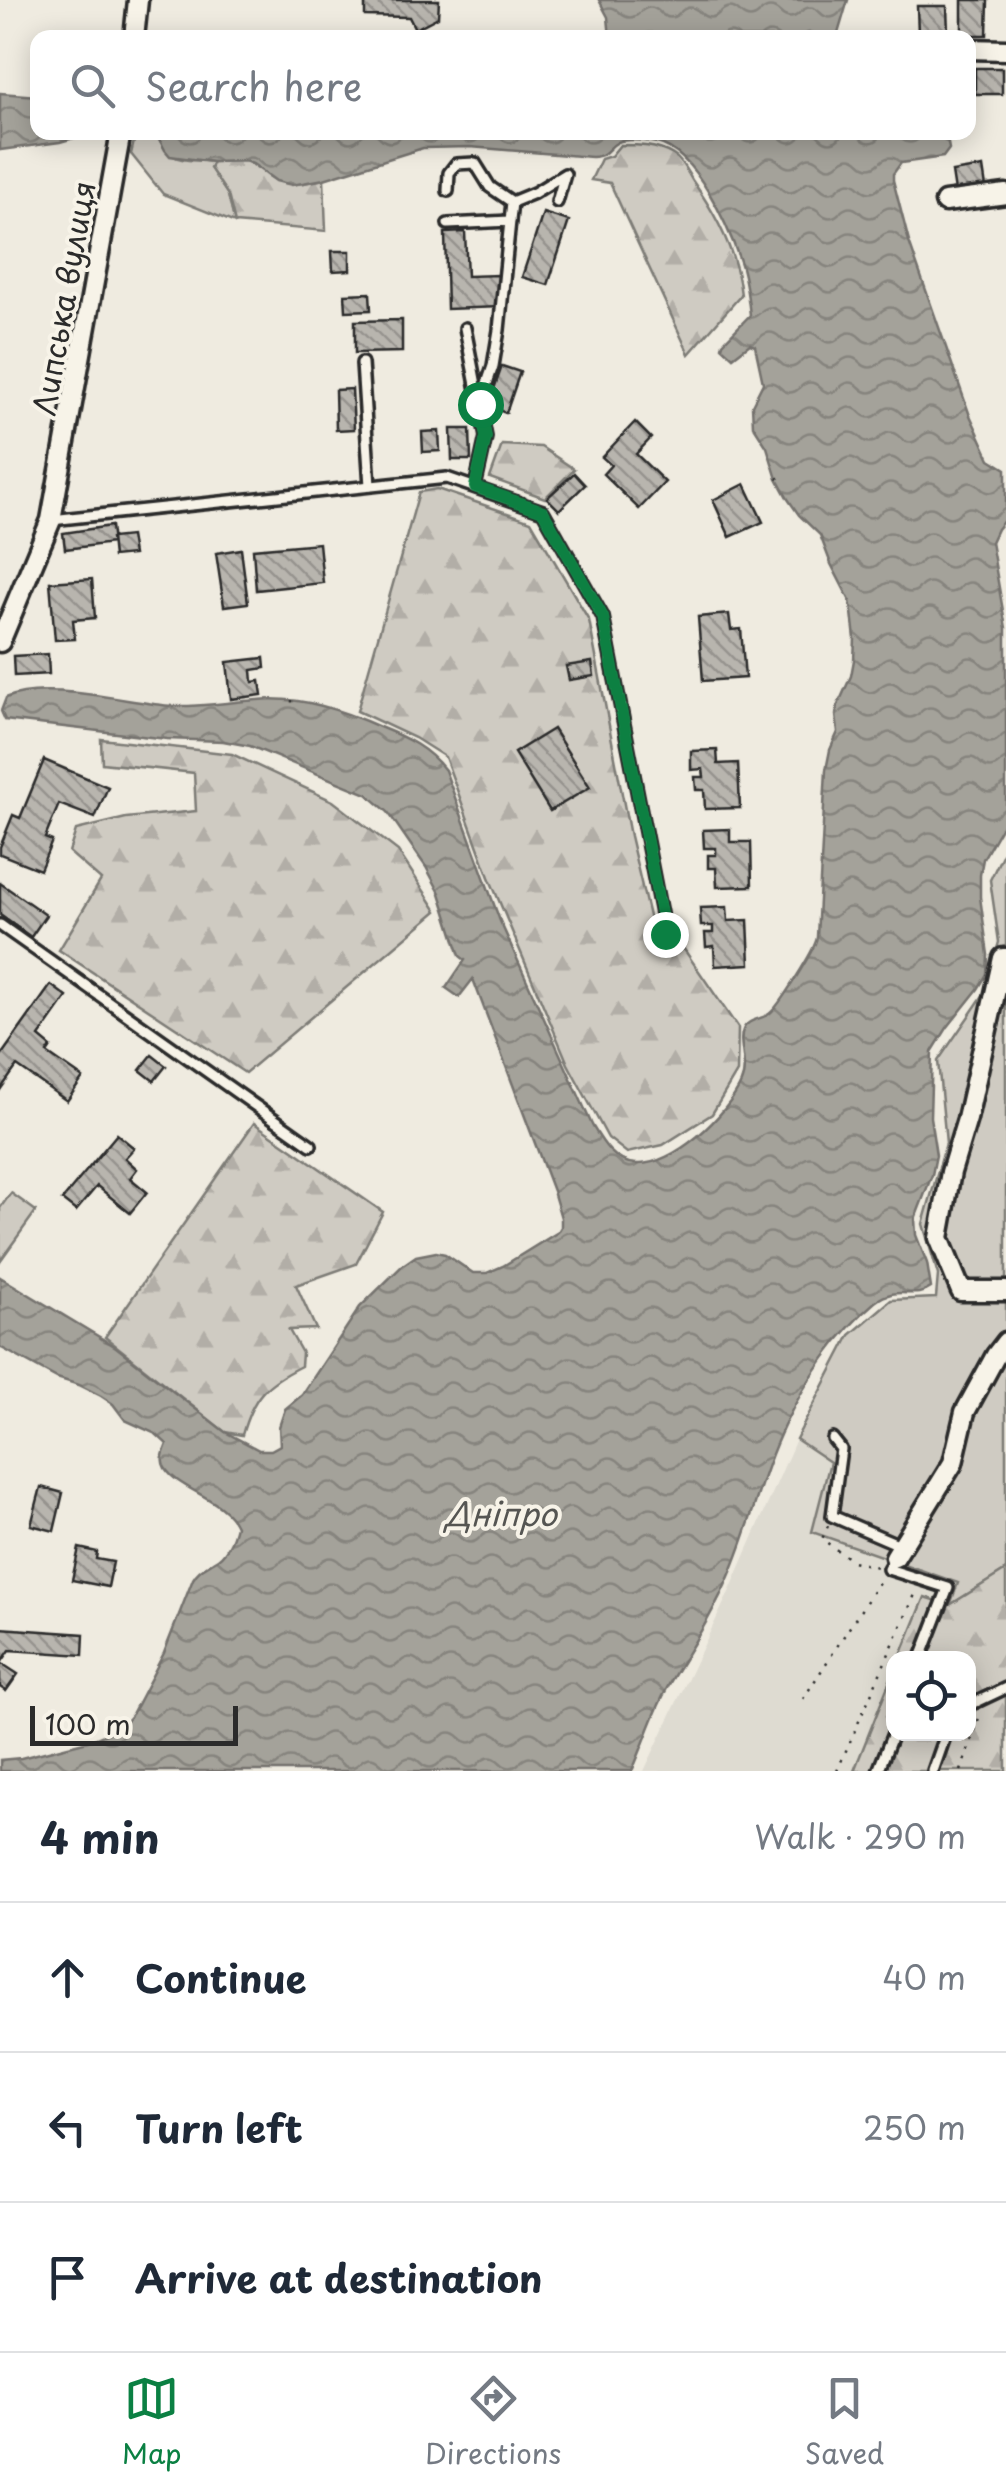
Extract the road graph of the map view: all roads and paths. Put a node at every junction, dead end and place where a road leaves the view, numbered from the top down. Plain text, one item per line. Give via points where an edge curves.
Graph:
1 (138, 0) edge
2 (135, 30) edge
3 (976, 49) edge
4 (1006, 50) edge
5 (120, 140) edge
6 (448, 190) dead end
7 (1006, 194) edge
8 (512, 202) junction
9 (557, 202) dead end
10 (945, 202) dead end
11 (510, 221) junction
12 (448, 224) dead end
13 (466, 328) dead end
14 (362, 362) dead end
15 (480, 404) junction
16 (786, 474) dead end
17 (778, 479) dead end
18 (370, 486) junction
19 (475, 487) junction
20 (51, 520) junction
21 (2, 633) edge
22 (0, 925) edge
23 (665, 934) dead end
24 (1006, 958) edge
25 (311, 1145) dead end
26 (1006, 1291) edge
27 (1006, 1342) edge
28 (833, 1440) dead end
29 (832, 1516) junction
30 (895, 1557) junction
31 (922, 1580) junction
32 (924, 1651) edge
33 (1006, 1688) edge
34 (986, 1698) junction
35 (803, 1699) dead end
36 (976, 1702) edge
37 (890, 1741) edge
38 (944, 1741) edge
39 (838, 1771) edge
40 (878, 1771) edge
41 (934, 1771) edge
42 (962, 1771) edge

1 - 2 street
3 - 4 street
5 - 20 street, Липська вулиця
6 - 8 lane via 456,164 475,163 490,187
7 - 10 street
8 - 9 lane via 565,174
8 - 11 lane
11 - 12 lane
11 - 15 lane via 499,330
13 - 15 lane
14 - 18 lane
15 - 19 lane via 486,437
16 - 17 path
18 - 19 lane via 447,478
18 - 20 lane
19 - 23 lane via 543,511 603,617
20 - 21 street, Липська вулиця
22 - 25 lane
24 - 26 street via 939,1238 961,1291
27 - 30 street via 965,1412 953,1464
28 - 29 lane via 841,1450
29 - 30 lane
29 - 30 path via 822,1539 852,1562
30 - 31 lane
30 - 35 path
31 - 32 lane via 948,1588
31 - 39 path
33 - 34 lane
34 - 36 lane
34 - 42 path
37 - 40 lane
38 - 41 lane

